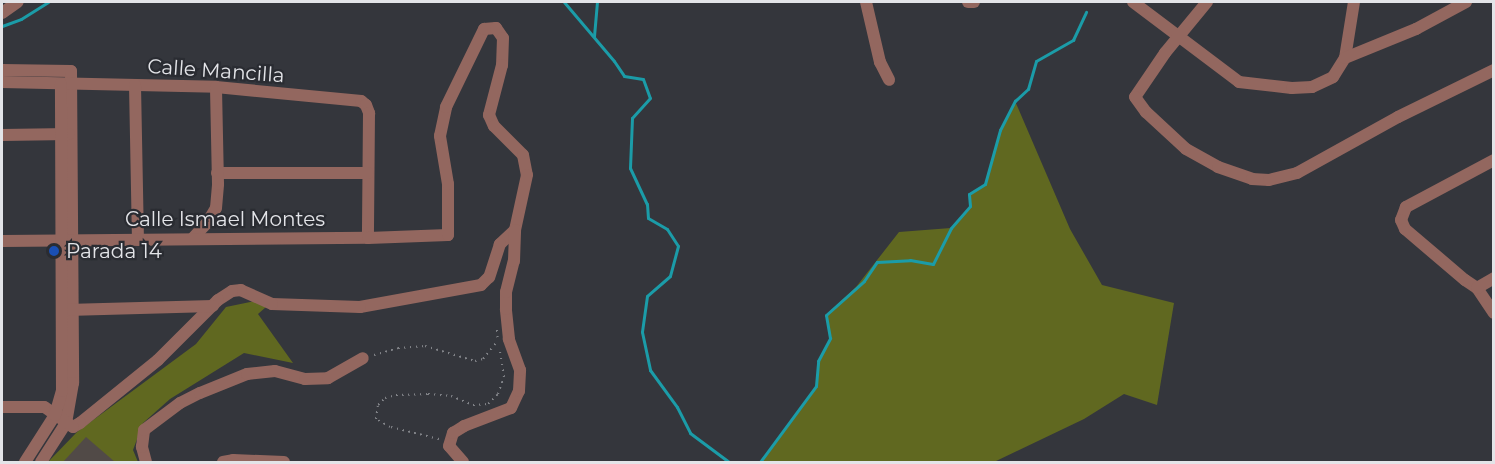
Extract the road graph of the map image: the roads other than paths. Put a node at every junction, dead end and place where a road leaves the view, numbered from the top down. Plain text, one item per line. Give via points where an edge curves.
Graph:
1 (18, 2) edge
2 (866, 2) edge
3 (968, 2) edge
4 (974, 2) edge
5 (1133, 2) edge
6 (1207, 2) edge
7 (1354, 2) edge
8 (1466, 2) edge
9 (2, 14) edge
10 (1179, 38) junction
11 (1345, 58) junction
12 (2, 70) edge
13 (1494, 70) edge
14 (68, 80) junction
15 (889, 80) dead end
16 (2, 82) edge
17 (135, 85) junction
18 (216, 87) junction
19 (67, 133) junction
20 (2, 135) edge
21 (1494, 160) edge
22 (218, 173) junction
23 (368, 173) junction
24 (515, 230) junction
25 (368, 238) junction
26 (192, 239) junction
27 (68, 240) junction
28 (138, 240) junction
29 (2, 241) edge
30 (1494, 278) edge
31 (1477, 288) junction
32 (213, 306) junction
33 (68, 310) junction
34 (1494, 314) edge
35 (363, 358) road end
36 (2, 407) edge
37 (55, 415) junction
38 (66, 423) junction
39 (25, 462) edge
40 (41, 462) edge
41 (146, 462) edge
42 (223, 462) edge
43 (284, 462) edge
44 (463, 462) edge

1 - 9 street
2 - 15 street via 880,62
3 - 4 street
5 - 10 street
6 - 10 street
7 - 11 street
8 - 11 street via 1416,29
10 - 11 street via 1239,82 1312,87 1333,77
10 - 13 street via 1136,97 1146,112 1186,149 1218,167 1252,179 1269,180 1297,173
12 - 14 street
14 - 16 street
14 - 17 street, Calle Mancilla
14 - 19 street
17 - 18 street, Calle Mancilla
17 - 28 street
18 - 22 street
18 - 23 street, Calle Mancilla via 361,101 369,113
19 - 20 street
19 - 27 street
21 - 31 street via 1406,207 1402,213 1405,229
22 - 23 street
22 - 26 street via 216,208
23 - 25 street
24 - 25 street, Calle Ismael Montes via 526,175 523,155 494,126 489,115 502,65 503,38 496,28 484,29 446,107 440,136 448,184 448,235
24 - 32 street via 500,244 489,277 469,289 360,307 324,308 272,304 241,290 226,294
24 - 44 street via 506,309 509,339 520,370 519,391 511,408 453,433 449,446
25 - 26 street, Calle Ismael Montes
26 - 28 street, Calle Ismael Montes
27 - 28 street, Calle Ismael Montes
27 - 29 street, Calle Ismael Montes
27 - 33 street
30 - 31 street
31 - 34 street
32 - 33 street
32 - 38 street via 158,360 89,417 73,427
33 - 37 street via 62,391
33 - 38 street via 73,383
35 - 41 street via 328,378 304,380 274,370 247,374 200,393 144,430 142,447
36 - 37 street via 44,407
37 - 38 street
37 - 39 street
38 - 40 street
42 - 43 street

